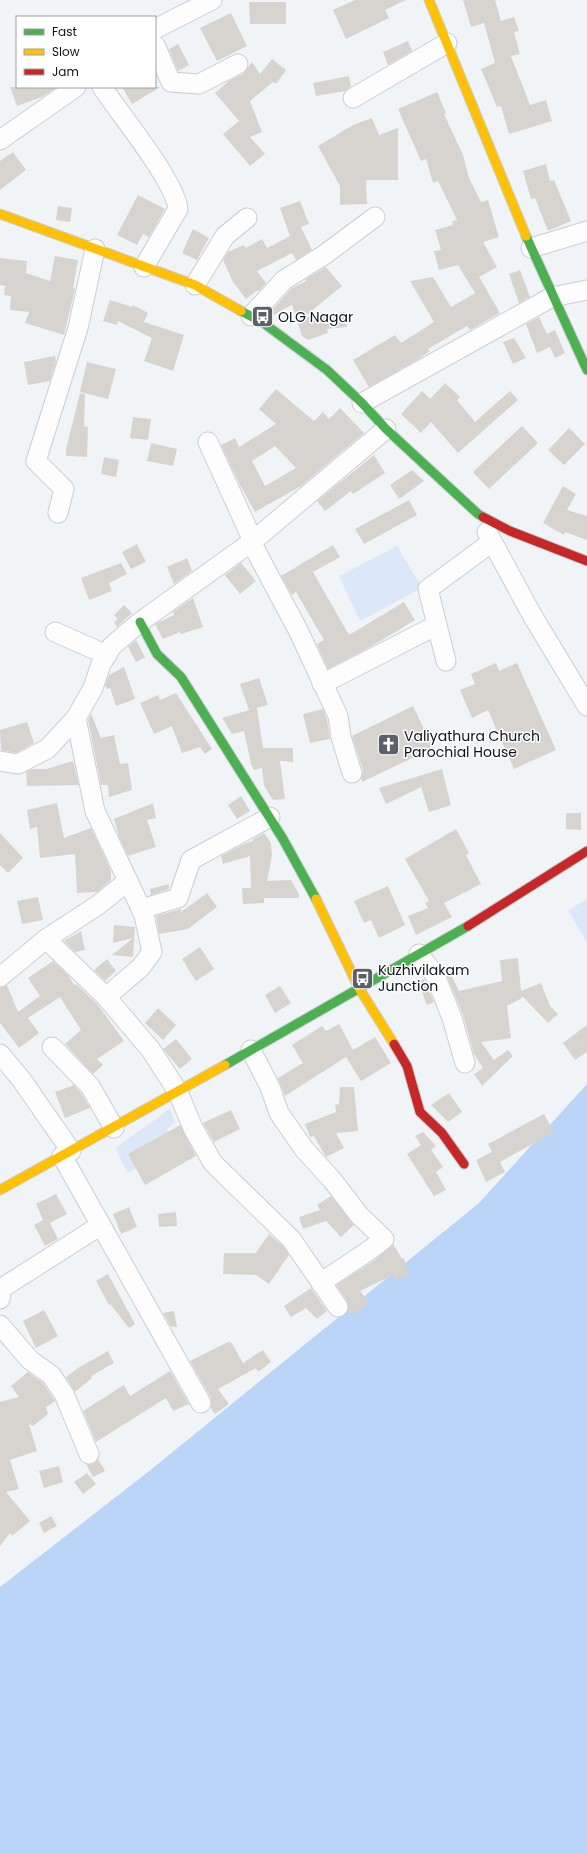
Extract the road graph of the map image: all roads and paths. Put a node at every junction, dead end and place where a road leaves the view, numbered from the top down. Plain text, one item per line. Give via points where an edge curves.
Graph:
1 (212, 0) edge
2 (432, 1) edge
3 (156, 28) edge
4 (447, 43) junction
5 (156, 46) edge
6 (238, 64) dead end
7 (75, 88) edge
8 (103, 88) edge
9 (353, 98) dead end
10 (0, 140) edge
11 (0, 214) edge
12 (376, 217) dead end
13 (247, 218) dead end
14 (587, 230) edge
15 (532, 248) junction
16 (95, 249) junction
17 (144, 267) junction
18 (195, 285) junction
19 (587, 290) edge
20 (552, 297) junction
21 (251, 316) junction
22 (587, 370) edge
23 (362, 403) junction
24 (386, 429) junction
25 (208, 442) dead end
26 (58, 513) dead end
27 (478, 514) junction
28 (252, 541) junction
29 (492, 542) junction
30 (587, 561) edge
31 (140, 622) junction
32 (437, 624) junction
33 (55, 632) dead end
34 (107, 654) junction
35 (446, 661) dead end
36 (322, 684) junction
37 (587, 706) edge
38 (76, 718) junction
39 (0, 761) edge
40 (352, 772) dead end
41 (270, 817) junction
42 (587, 851) edge
43 (128, 881) junction
44 (141, 909) junction
45 (46, 939) junction
46 (418, 954) junction
47 (0, 977) edge
48 (359, 988) junction
49 (106, 997) junction
50 (52, 1047) dead end
51 (251, 1050) junction
52 (0, 1054) edge
53 (465, 1063) dead end
54 (178, 1092) junction
55 (114, 1128) junction
56 (66, 1154) junction
57 (464, 1164) dead end
58 (1, 1187) edge
59 (101, 1225) junction
60 (322, 1283) junction
61 (0, 1299) edge
62 (338, 1307) dead end
63 (0, 1325) edge
64 (201, 1403) dead end
65 (90, 1454) dead end

1 - 3 street
2 - 4 street
4 - 9 street
4 - 15 street
5 - 6 street via 171,82 198,84
7 - 10 street
8 - 17 street via 161,171 177,200 178,209
11 - 16 street
12 - 21 street via 284,280
13 - 18 street via 225,236
14 - 15 street
15 - 20 street
16 - 17 street
16 - 26 street via 78,328 36,461 64,489
17 - 18 street
18 - 21 street
19 - 20 street
20 - 22 street
20 - 23 street
21 - 23 street via 327,370
23 - 24 street
24 - 27 street
24 - 28 street
25 - 28 street
27 - 29 street
27 - 30 street via 510,531
28 - 31 street
28 - 36 street
29 - 32 street via 428,589
29 - 37 street
31 - 34 street via 112,646
31 - 41 street via 157,654 181,677
32 - 35 street
32 - 36 street
33 - 34 street
34 - 38 street via 93,688
36 - 40 street via 338,716 341,737
38 - 39 street via 47,749 18,764
38 - 43 street via 95,811
41 - 44 street via 191,860 178,898
41 - 48 street via 314,895
42 - 46 street
43 - 44 street
43 - 45 street via 98,905
44 - 49 street via 152,952 141,966
45 - 47 street
45 - 49 street
46 - 48 street
46 - 53 street via 435,975 452,1018
48 - 51 street
48 - 57 street via 407,1066 420,1112 442,1134
49 - 54 street via 151,1050
50 - 55 street via 90,1086
51 - 54 street
51 - 60 street via 270,1086 279,1113 304,1149 359,1215 384,1240
52 - 56 street via 21,1079
54 - 55 street
54 - 60 street via 213,1163 291,1239
55 - 56 street
56 - 58 street
56 - 59 street
59 - 61 street via 2,1288
59 - 64 street
60 - 62 street
63 - 65 street via 30,1360 51,1375 64,1394

